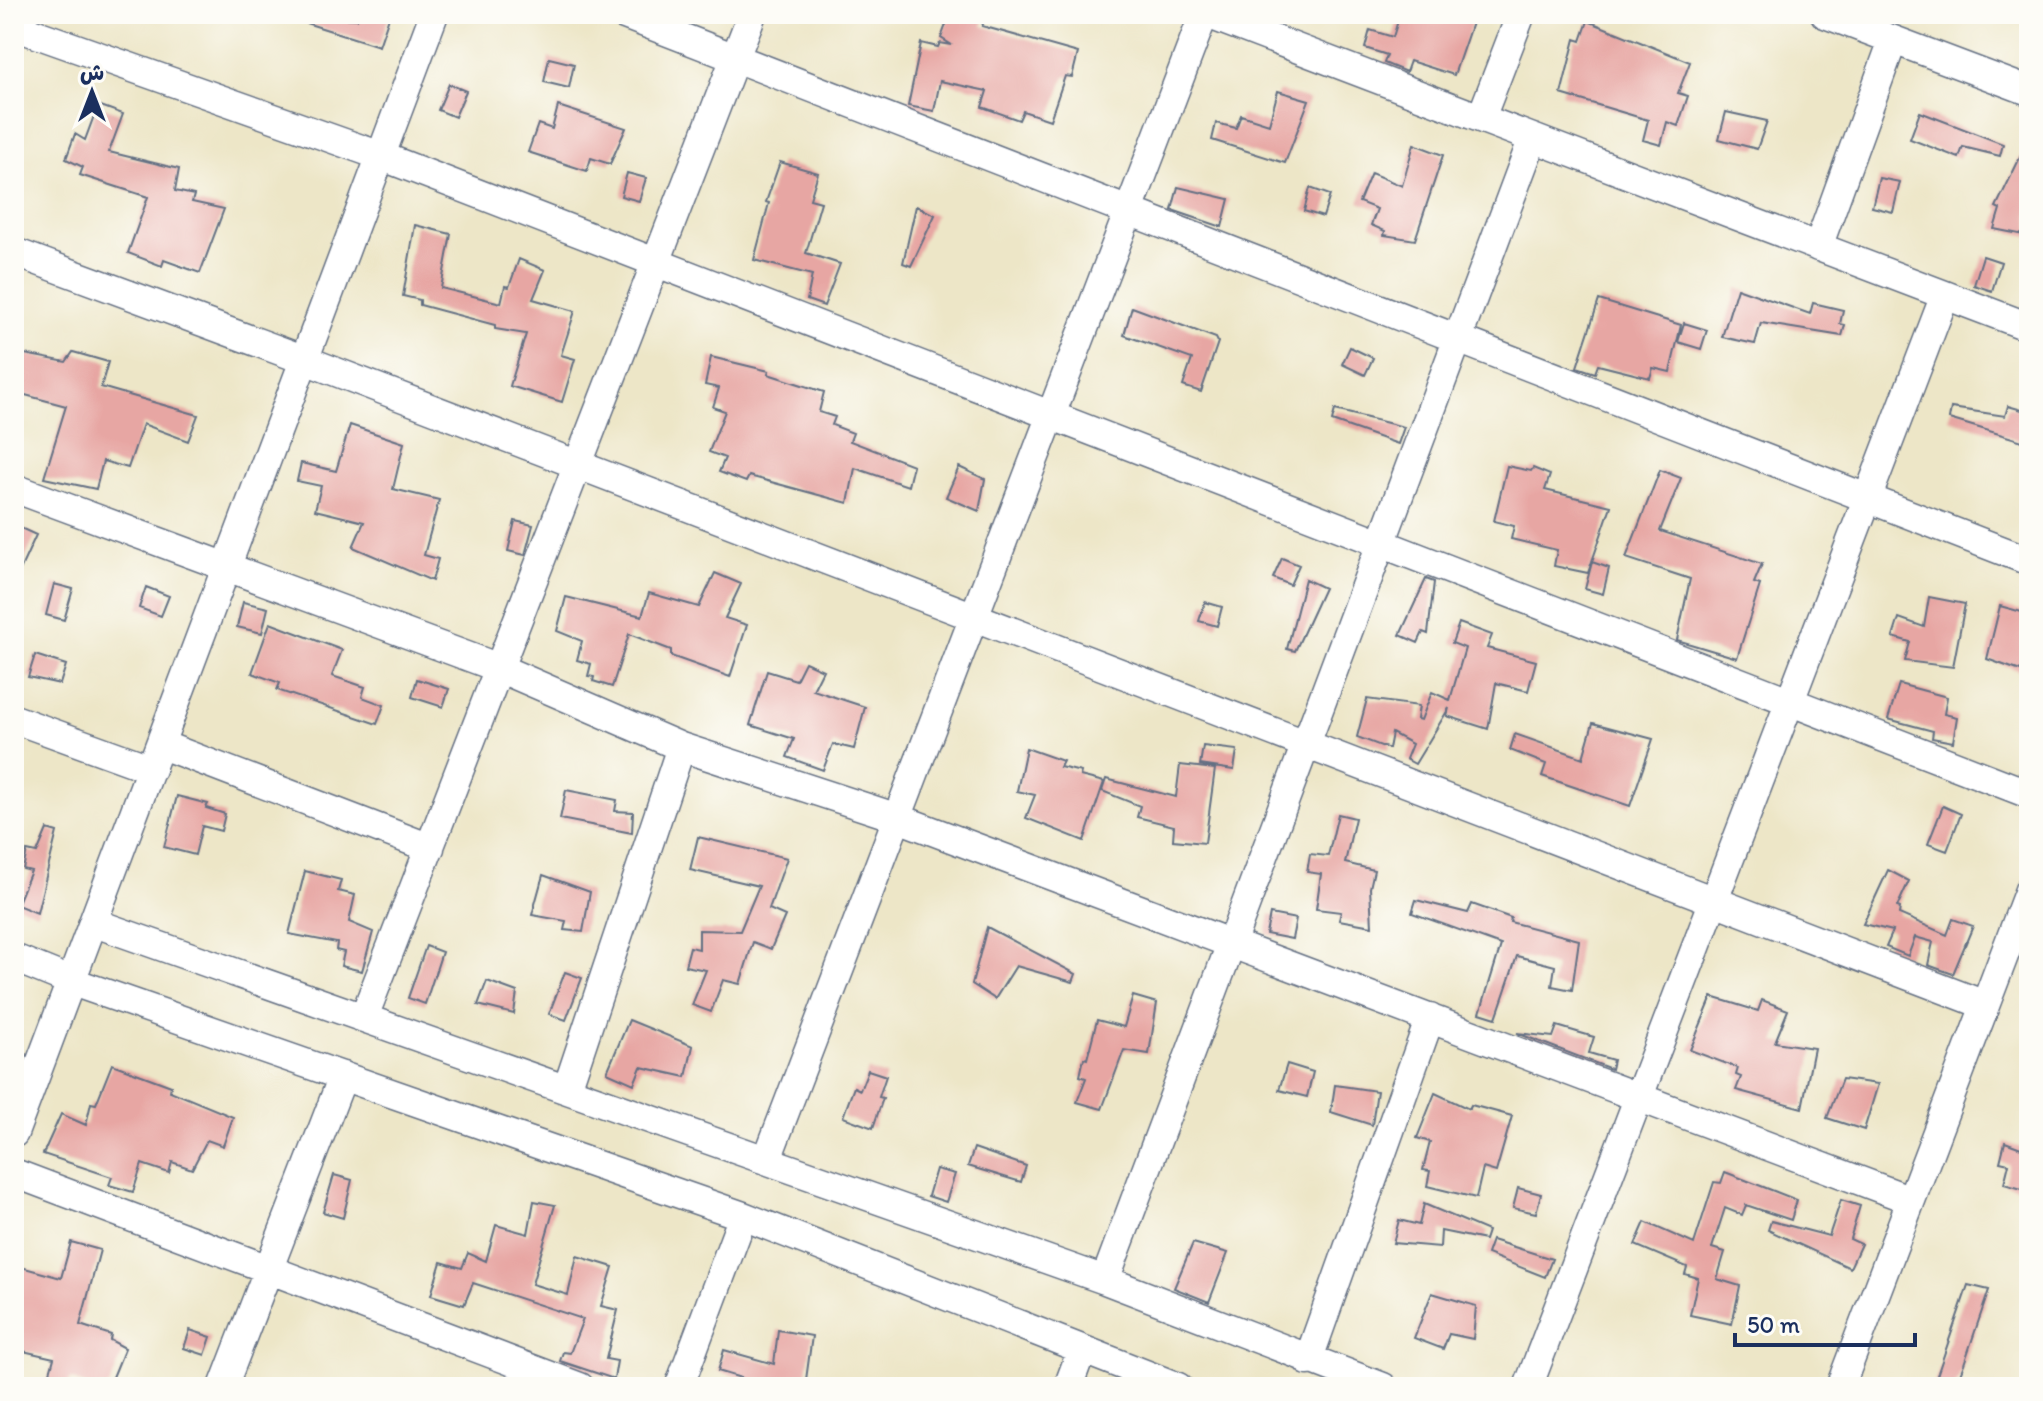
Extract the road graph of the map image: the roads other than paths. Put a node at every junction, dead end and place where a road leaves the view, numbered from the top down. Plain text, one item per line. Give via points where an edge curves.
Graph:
1 (434, 14) edge
2 (622, 14) edge
3 (752, 14) edge
4 (1206, 14) edge
5 (1521, 14) edge
6 (1825, 14) edge
7 (14, 26) edge
8 (1893, 40) junction
9 (735, 58) junction
10 (2028, 86) edge
11 (1481, 118) junction
12 (1533, 138) junction
13 (381, 156) junction
14 (1129, 211) junction
15 (1818, 247) junction
16 (14, 252) edge
17 (656, 262) junction
18 (1945, 295) junction
19 (2029, 327) edge
20 (1457, 339) junction
21 (305, 360) junction
22 (1051, 415) junction
23 (578, 464) junction
24 (14, 488) edge
25 (1867, 498) junction
26 (1381, 543) junction
27 (2029, 561) edge
28 (229, 566) junction
29 (975, 617) junction
30 (499, 668) junction
31 (1789, 701) junction
32 (14, 719) edge
33 (1305, 744) junction
34 (681, 747) junction
35 (157, 757) junction
36 (2029, 794) edge
37 (898, 818) junction
38 (430, 848) junction
39 (2029, 890) edge
40 (1713, 901) junction
41 (95, 923) junction
42 (1231, 943) junction
43 (14, 958) edge
44 (73, 982) junction
45 (1985, 1005) junction
46 (364, 1017) junction
47 (1430, 1018) junction
48 (343, 1076) junction
49 (567, 1089) junction
50 (1639, 1097) junction
51 (14, 1133) edge
52 (767, 1159) junction
53 (14, 1173) edge
54 (1911, 1200) junction
55 (743, 1216) junction
56 (267, 1269) junction
57 (1105, 1280) junction
58 (1081, 1352) junction
59 (1308, 1361) junction
60 (223, 1387) edge
61 (580, 1387) edge
62 (679, 1387) edge
63 (1068, 1387) edge
64 (1178, 1387) edge
65 (1383, 1387) edge
66 (1528, 1387) edge
67 (1840, 1387) edge

1 - 13 street
2 - 9 street
3 - 9 street
4 - 11 street
4 - 14 street
5 - 11 street
6 - 8 street
7 - 13 street
8 - 10 street
8 - 15 street
9 - 14 street
9 - 17 street
11 - 12 street
12 - 15 street
12 - 20 street
13 - 17 street
13 - 21 street
14 - 20 street
14 - 22 street
15 - 18 street
16 - 21 street
17 - 22 street
17 - 23 street
18 - 19 street
18 - 25 street
20 - 25 street
20 - 26 street
21 - 23 street
21 - 28 street
22 - 26 street
22 - 29 street
23 - 29 street
23 - 30 street
24 - 28 street
25 - 27 street
25 - 31 street
26 - 31 street
26 - 33 street
28 - 30 street
28 - 35 street
29 - 33 street
29 - 37 street
30 - 34 street
30 - 38 street
31 - 36 street
31 - 40 street
32 - 35 street
33 - 40 street
33 - 42 street
34 - 37 street
34 - 49 street
35 - 38 street
35 - 41 street
37 - 42 street
37 - 52 street
38 - 46 street
39 - 45 street
40 - 45 street
40 - 50 street
41 - 44 street
41 - 46 street
42 - 47 street
42 - 57 street
43 - 44 street
44 - 48 street
44 - 51 street
45 - 54 street
46 - 49 street
47 - 50 street
47 - 59 street
48 - 55 street
48 - 56 street
49 - 52 street
50 - 54 street
50 - 66 street
52 - 57 street
53 - 56 street
54 - 67 street
55 - 58 street
55 - 62 street
56 - 60 street
56 - 61 street
57 - 59 street
58 - 63 street
58 - 64 street
59 - 65 street

